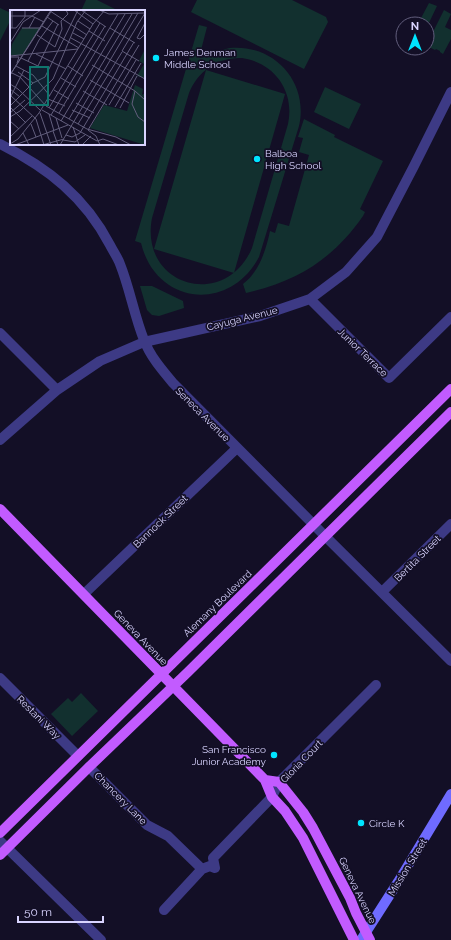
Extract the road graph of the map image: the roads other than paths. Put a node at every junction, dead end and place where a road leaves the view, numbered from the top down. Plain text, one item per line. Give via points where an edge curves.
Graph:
1 (450, 96) edge
2 (0, 144) edge
3 (310, 298) junction
4 (451, 317) edge
5 (0, 333) edge
6 (144, 342) junction
7 (451, 389) edge
8 (57, 390) junction
9 (451, 412) edge
10 (0, 440) edge
11 (237, 448) junction
12 (0, 509) edge
13 (451, 524) edge
14 (314, 525) junction
15 (325, 536) junction
16 (382, 592) junction
17 (84, 594) junction
18 (451, 661) edge
19 (161, 675) junction
20 (0, 678) edge
21 (376, 685) dead end
22 (173, 687) junction
23 (78, 756) junction
24 (89, 767) junction
25 (265, 780) junction
26 (279, 782) junction
27 (451, 794) edge
28 (272, 797) junction
29 (0, 833) edge
30 (2, 848) edge
31 (202, 869) junction
32 (164, 910) dead end
33 (365, 938) edge
34 (101, 940) edge
35 (354, 940) edge

1 - 3 street, Cayuga Avenue via 377,237 346,272
2 - 6 street, Seneca Avenue via 61,181 95,219 120,263
3 - 4 street, Junior Terrace via 389,378
3 - 6 street, Cayuga Avenue via 260,316
5 - 8 street
6 - 8 street, Cayuga Avenue via 100,361
6 - 11 street, Seneca Avenue via 173,383
7 - 14 main road, Alemany Boulevard
8 - 10 street, Cayuga Avenue
9 - 15 main road
11 - 14 street, Seneca Avenue
11 - 17 street, Bannock Street
12 - 17 main road, Geneva Avenue
13 - 16 street, Bertita Street
14 - 15 street, Seneca Avenue
14 - 19 main road, Alemany Boulevard
15 - 16 street, Seneca Avenue
15 - 22 main road
16 - 18 street, Seneca Avenue
17 - 19 main road, Geneva Avenue
19 - 22 main road, Geneva Avenue
19 - 23 main road, Alemany Boulevard
20 - 23 street, Restani Way
21 - 26 street, Gloria Court
22 - 24 main road
22 - 25 main road, Geneva Avenue
23 - 29 main road, Alemany Boulevard
24 - 30 main road
24 - 31 street, Chancery Lane via 147,825 168,836
25 - 26 main road
25 - 28 main road, Geneva Avenue
26 - 28 street, Gloria Court
26 - 33 main road, Geneva Avenue via 313,828 350,898
27 - 33 main road, Mission Street
28 - 31 street, Gloria Court via 213,858 215,868 210,866
28 - 35 main road, Geneva Avenue via 303,838
30 - 34 street
31 - 32 street

